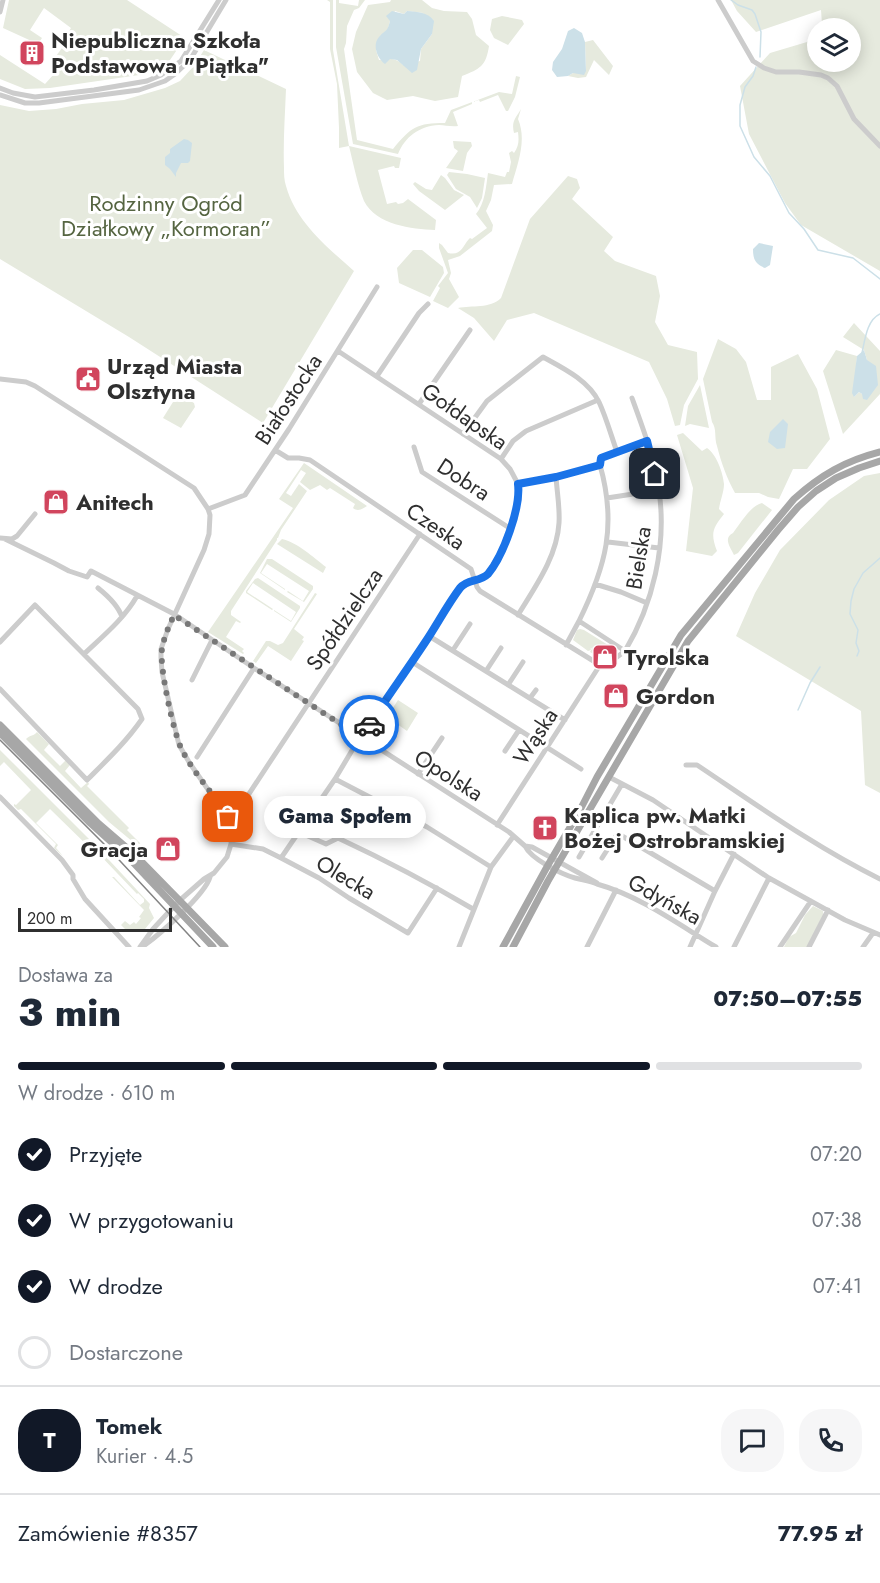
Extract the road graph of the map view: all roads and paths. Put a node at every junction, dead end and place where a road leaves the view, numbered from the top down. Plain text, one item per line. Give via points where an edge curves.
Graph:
1 (3, 0) edge
2 (219, 0) edge
3 (226, 0) edge
4 (718, 0) edge
5 (0, 12) edge
6 (0, 88) edge
7 (0, 95) edge
8 (880, 146) edge
9 (377, 287) dead end
10 (428, 304) dead end
11 (470, 330) dead end
12 (339, 351) junction
13 (377, 376) junction
14 (0, 379) edge
15 (632, 398) dead end
16 (598, 400) junction
17 (419, 404) junction
18 (463, 434) junction
19 (647, 441) junction
20 (414, 447) dead end
21 (275, 450) junction
22 (617, 452) junction
23 (880, 452) edge
24 (501, 459) junction
25 (880, 462) edge
26 (600, 465) junction
27 (556, 477) junction
28 (518, 484) junction
29 (659, 490) junction
30 (607, 498) junction
31 (208, 509) junction
32 (35, 514) dead end
33 (511, 529) junction
34 (420, 534) junction
35 (2, 539) edge
36 (608, 542) junction
37 (659, 548) junction
38 (474, 580) junction
39 (595, 584) junction
40 (98, 588) dead end
41 (137, 596) junction
42 (647, 603) junction
43 (174, 615) junction
44 (518, 615) junction
45 (122, 618) junction
46 (579, 621) junction
47 (470, 624) dead end
48 (429, 636) junction
49 (212, 640) junction
50 (0, 642) edge
51 (566, 645) junction
52 (501, 648) dead end
53 (453, 650) junction
54 (625, 651) junction
55 (84, 654) junction
56 (412, 662) junction
57 (523, 662) dead end
58 (600, 665) junction
59 (254, 668) junction
60 (486, 671) junction
61 (657, 675) junction
62 (665, 679) junction
63 (192, 680) dead end
64 (508, 685) junction
65 (0, 690) edge
66 (536, 690) dead end
67 (530, 698) junction
68 (308, 703) junction
69 (565, 720) junction
70 (0, 725) edge
71 (519, 730) junction
72 (0, 733) edge
73 (360, 737) junction
74 (441, 738) dead end
75 (547, 749) junction
76 (505, 751) dead end
77 (197, 757) dead end
78 (687, 765) dead end
79 (581, 769) dead end
80 (418, 774) junction
81 (609, 777) junction
82 (335, 779) junction
83 (622, 784) junction
84 (0, 797) edge
85 (237, 812) dead end
86 (497, 825) junction
87 (299, 832) junction
88 (513, 837) junction
89 (231, 844) junction
90 (734, 854) junction
91 (579, 857) dead end
92 (281, 858) junction
93 (602, 858) dead end
94 (553, 863) junction
95 (491, 867) junction
96 (210, 877) junction
97 (769, 878) junction
98 (880, 879) edge
99 (436, 888) junction
100 (616, 890) junction
101 (715, 891) junction
102 (811, 901) junction
103 (177, 904) junction
104 (187, 907) junction
105 (473, 909) junction
106 (828, 910) junction
107 (181, 913) junction
108 (873, 933) junction
109 (696, 935) junction
110 (880, 935) edge
111 (129, 947) edge
112 (141, 947) edge
113 (213, 947) edge
114 (225, 947) edge
115 (459, 947) edge
116 (502, 947) edge
117 (513, 947) edge
118 (587, 947) edge
119 (690, 947) edge
120 (716, 947) edge
121 (734, 947) edge
122 (780, 947) edge
123 (808, 947) edge
124 (863, 947) edge

1 - 5 street
2 - 6 street via 181,61 147,81 34,97
3 - 7 street via 190,60 165,81 139,90 39,103
4 - 8 street via 753,61 769,71 828,78 837,86 854,119
9 - 12 street, Białostocka
10 - 13 street
11 - 17 street
12 - 13 street, Gołdapska
12 - 21 street, Białostocka
13 - 17 street, Gołdapska
14 - 31 street via 26,382 51,395 194,488
15 - 19 street, Bielska
16 - 18 street via 585,384 543,357 487,401
16 - 22 street
16 - 24 street via 526,431 513,441
17 - 18 street, Gołdapska
18 - 24 street, Gołdapska
19 - 22 street
19 - 29 street, Bielska
20 - 33 street, Dobra via 422,472
21 - 31 street, Białostocka via 244,495
21 - 34 street, Czeska via 288,458 310,460
22 - 26 street via 601,458
23 - 61 main road via 832,469 794,499 681,634
24 - 28 street, Gołdapska
25 - 62 main road via 836,478 792,513 688,641
26 - 27 street
26 - 30 street
27 - 28 street
27 - 44 street via 559,518 555,549
28 - 33 street
29 - 30 street
29 - 37 street, Bielska
30 - 36 street
31 - 43 street via 210,525 204,550
32 - 35 street via 17,536
33 - 38 street via 487,575
34 - 38 street, Czeska via 471,569
34 - 68 street, Spółdzielcza
35 - 41 street via 69,571 87,577 91,571
36 - 37 street
36 - 39 street
37 - 42 street, Bielska
38 - 44 street, Czeska via 480,591
38 - 48 street via 462,585
39 - 42 street
39 - 46 street
40 - 45 street via 120,610
41 - 43 street, Opolska
41 - 45 street
42 - 54 street, Bielska
43 - 49 street, Opolska
43 - 89 street via 161,658 175,734 183,754 228,817
44 - 51 street, Czeska
45 - 55 street
46 - 51 street
46 - 54 street
47 - 53 street
48 - 53 street
48 - 56 street
49 - 59 street, Opolska
49 - 63 street
50 - 55 street via 35,605
51 - 58 street, Czeska
52 - 60 street
53 - 60 street
54 - 58 street via 605,666
55 - 65 street via 138,710 142,719 87,780
56 - 71 street
56 - 73 street
57 - 64 street
58 - 69 street, Wąska
59 - 68 street, Opolska
59 - 77 street
60 - 64 street
61 - 62 main road via 662,674
61 - 94 main road
62 - 81 main road
64 - 67 street
66 - 67 street
67 - 69 street
68 - 73 street, Opolska
68 - 85 street, Spółdzielcza
69 - 75 street, Wąska
70 - 103 main road via 135,855
71 - 75 street
71 - 76 street
72 - 103 main road
73 - 80 street, Opolska
73 - 82 street
74 - 80 street
75 - 79 street
75 - 86 street, Wąska
78 - 98 street via 697,765 807,839
80 - 86 street, Opolska
81 - 83 street
81 - 94 main road
82 - 87 street
82 - 95 street via 427,827
83 - 90 street
83 - 91 street
84 - 111 street via 62,860 90,904
86 - 88 street, Opolska
87 - 92 street
87 - 99 street via 326,844 338,838
88 - 94 street, Opolska
88 - 95 street
89 - 92 street, Olecka via 263,849
89 - 96 street via 227,857
90 - 97 street
90 - 101 street
92 - 99 street, Olecka via 408,933
93 - 101 street via 616,836 622,836
94 - 100 street, Gdyńska via 573,878
94 - 116 main road
94 - 117 main road
95 - 105 street
96 - 103 street
96 - 104 street
97 - 102 street
97 - 121 street
99 - 105 street
100 - 109 street, Gdyńska
100 - 118 street
101 - 109 street
102 - 106 street
102 - 122 street
103 - 104 main road
103 - 107 main road
103 - 112 street
104 - 107 street
104 - 114 main road
105 - 115 street
106 - 108 street
106 - 123 street
107 - 112 street
107 - 113 main road
108 - 110 street
108 - 124 street
109 - 119 street
109 - 120 street, Gdyńska

